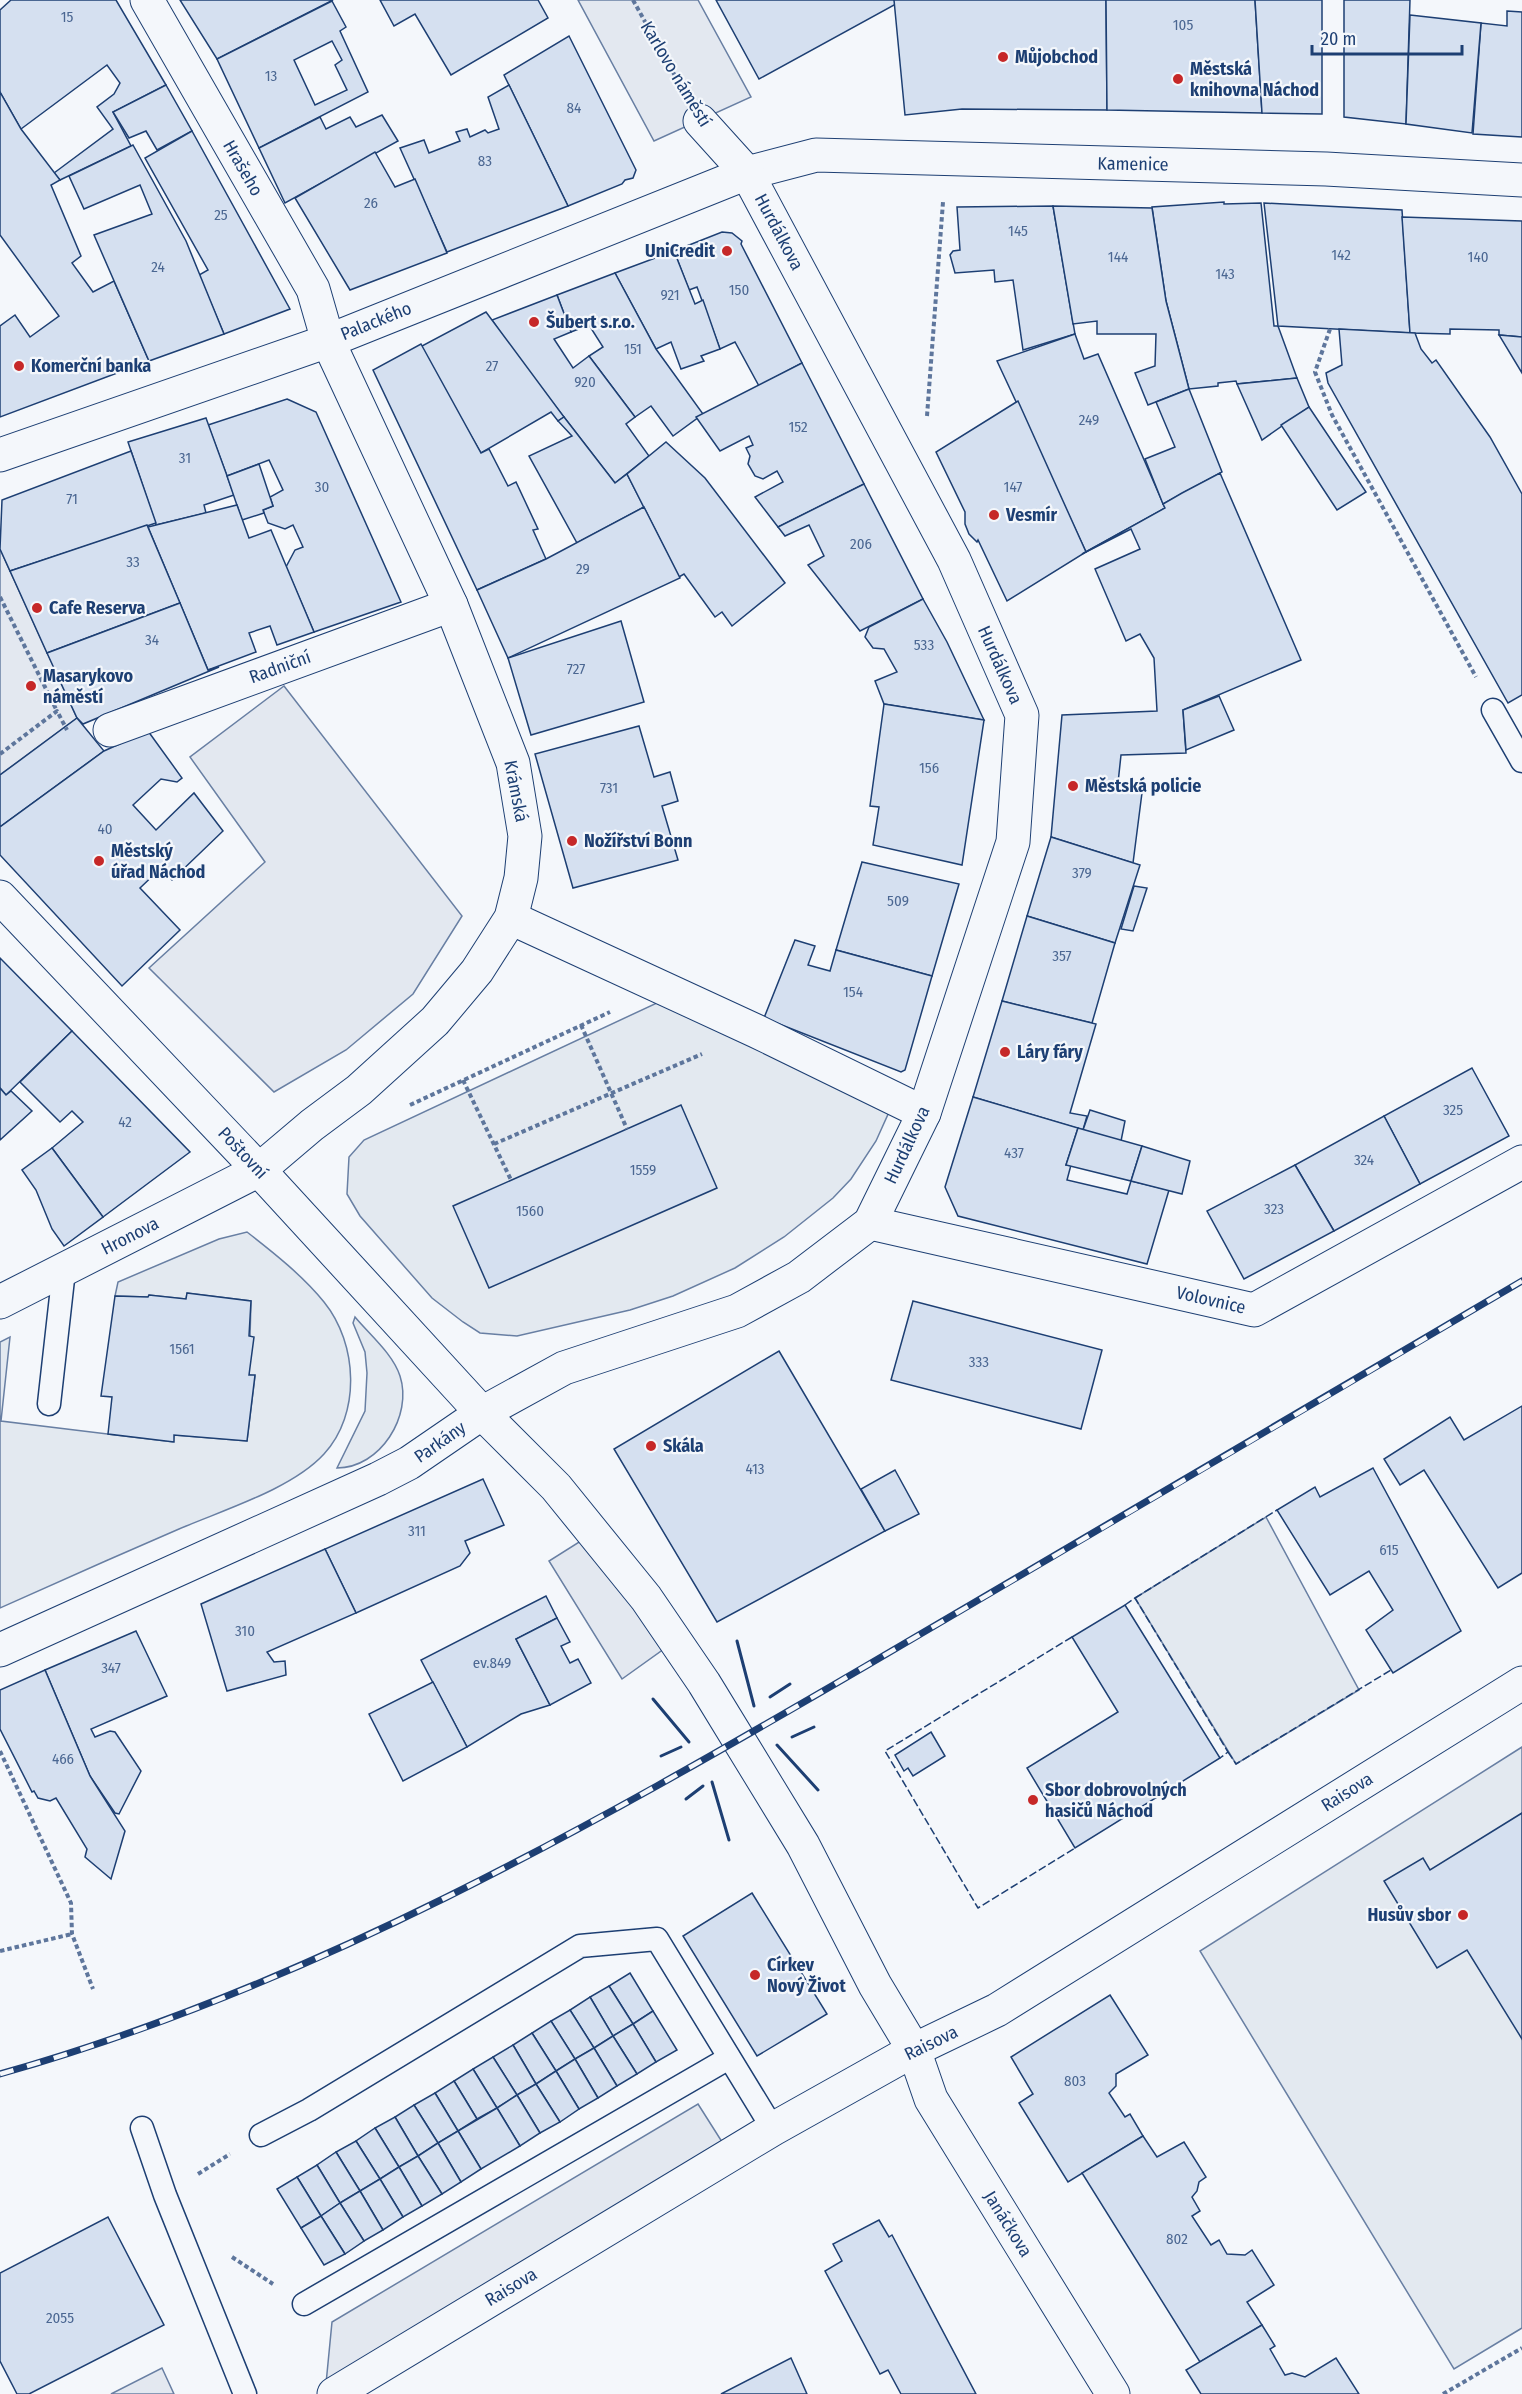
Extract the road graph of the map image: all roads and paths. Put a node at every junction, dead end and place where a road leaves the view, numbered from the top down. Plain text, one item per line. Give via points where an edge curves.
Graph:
1 (147, 0) edge
2 (633, 0) edge
3 (700, 121) joint
4 (946, 159) junction
5 (747, 172) junction
6 (1522, 180) edge
7 (1330, 329) dead end
8 (328, 341) junction
9 (926, 424) dead end
10 (0, 455) edge
11 (0, 597) edge
12 (451, 605) junction
13 (1493, 710) joint
14 (57, 711) junction
15 (110, 730) joint
16 (0, 754) edge
17 (1522, 761) edge
18 (0, 897) edge
19 (511, 918) junction
20 (660, 989) junction
21 (580, 1025) junction
22 (756, 1031) junction
23 (463, 1080) junction
24 (611, 1094) junction
25 (400, 1109) dead end
26 (924, 1113) junction
27 (627, 1129) dead end
28 (494, 1144) junction
29 (1522, 1162) edge
30 (259, 1170) junction
31 (511, 1180) dead end
32 (870, 1223) junction
33 (64, 1270) junction
34 (0, 1302) edge
35 (49, 1404) dead end
36 (482, 1413) junction
37 (0, 1650) edge
38 (1522, 1683) edge
39 (0, 1751) edge
40 (72, 1934) junction
41 (0, 1951) edge
42 (93, 1989) dead end
43 (914, 2049) junction
44 (729, 2058) junction
45 (142, 2128) dead end
46 (773, 2129) junction
47 (261, 2135) joint
48 (165, 2195) junction
49 (304, 2304) dead end
50 (1522, 2348) edge
51 (245, 2394) edge
52 (334, 2394) edge
53 (1113, 2394) edge
54 (1443, 2394) edge

1 - 8 street, Hrašeho via 313,289
2 - 3 path, Karlovo náměstí
3 - 5 street, Karlovo náměstí
4 - 5 street, Kamenice via 816,155
4 - 6 street, Kamenice via 1326,169
4 - 9 path
5 - 8 street, Palackého
5 - 26 street, Hurdálkova via 954,560 1022,715 1013,842
7 - 13 path via 1315,372 1332,415
8 - 10 street, Palackého
8 - 12 street, Krámská
11 - 14 path
12 - 15 street, Radniční
12 - 19 street, Krámská via 513,763 521,800 524,846
13 - 17 lane
14 - 15 path via 74,742
14 - 16 path
18 - 30 street, Poštovní
19 - 20 street
19 - 30 street, Krámská via 477,971 435,1021 359,1090
20 - 21 path
20 - 22 street
21 - 23 path
21 - 24 path
22 - 24 path
22 - 26 street
23 - 25 path
23 - 28 path
24 - 27 path
24 - 28 path
26 - 32 street, Hurdálkova
28 - 31 path
29 - 32 street, Volovnice via 1254,1310
30 - 33 street, Hronova
30 - 36 street, Poštovní
32 - 36 street, Parkány via 799,1277 737,1311 590,1357 534,1382
33 - 34 street, Hronova
33 - 35 lane
36 - 37 street, Parkány via 409,1463 378,1479
36 - 43 street, Poštovní via 595,1532 704,1683 803,1845 875,1985
38 - 43 street, Raisova via 997,2010
39 - 40 path via 71,1903
40 - 41 path
40 - 42 path
43 - 46 street, Raisova
43 - 53 street, Janáčkova via 931,2099
44 - 46 lane
44 - 47 lane via 657,1939 580,1946
44 - 49 lane
45 - 48 lane
46 - 52 street, Raisova
47 - 48 path
48 - 51 lane
50 - 54 path

